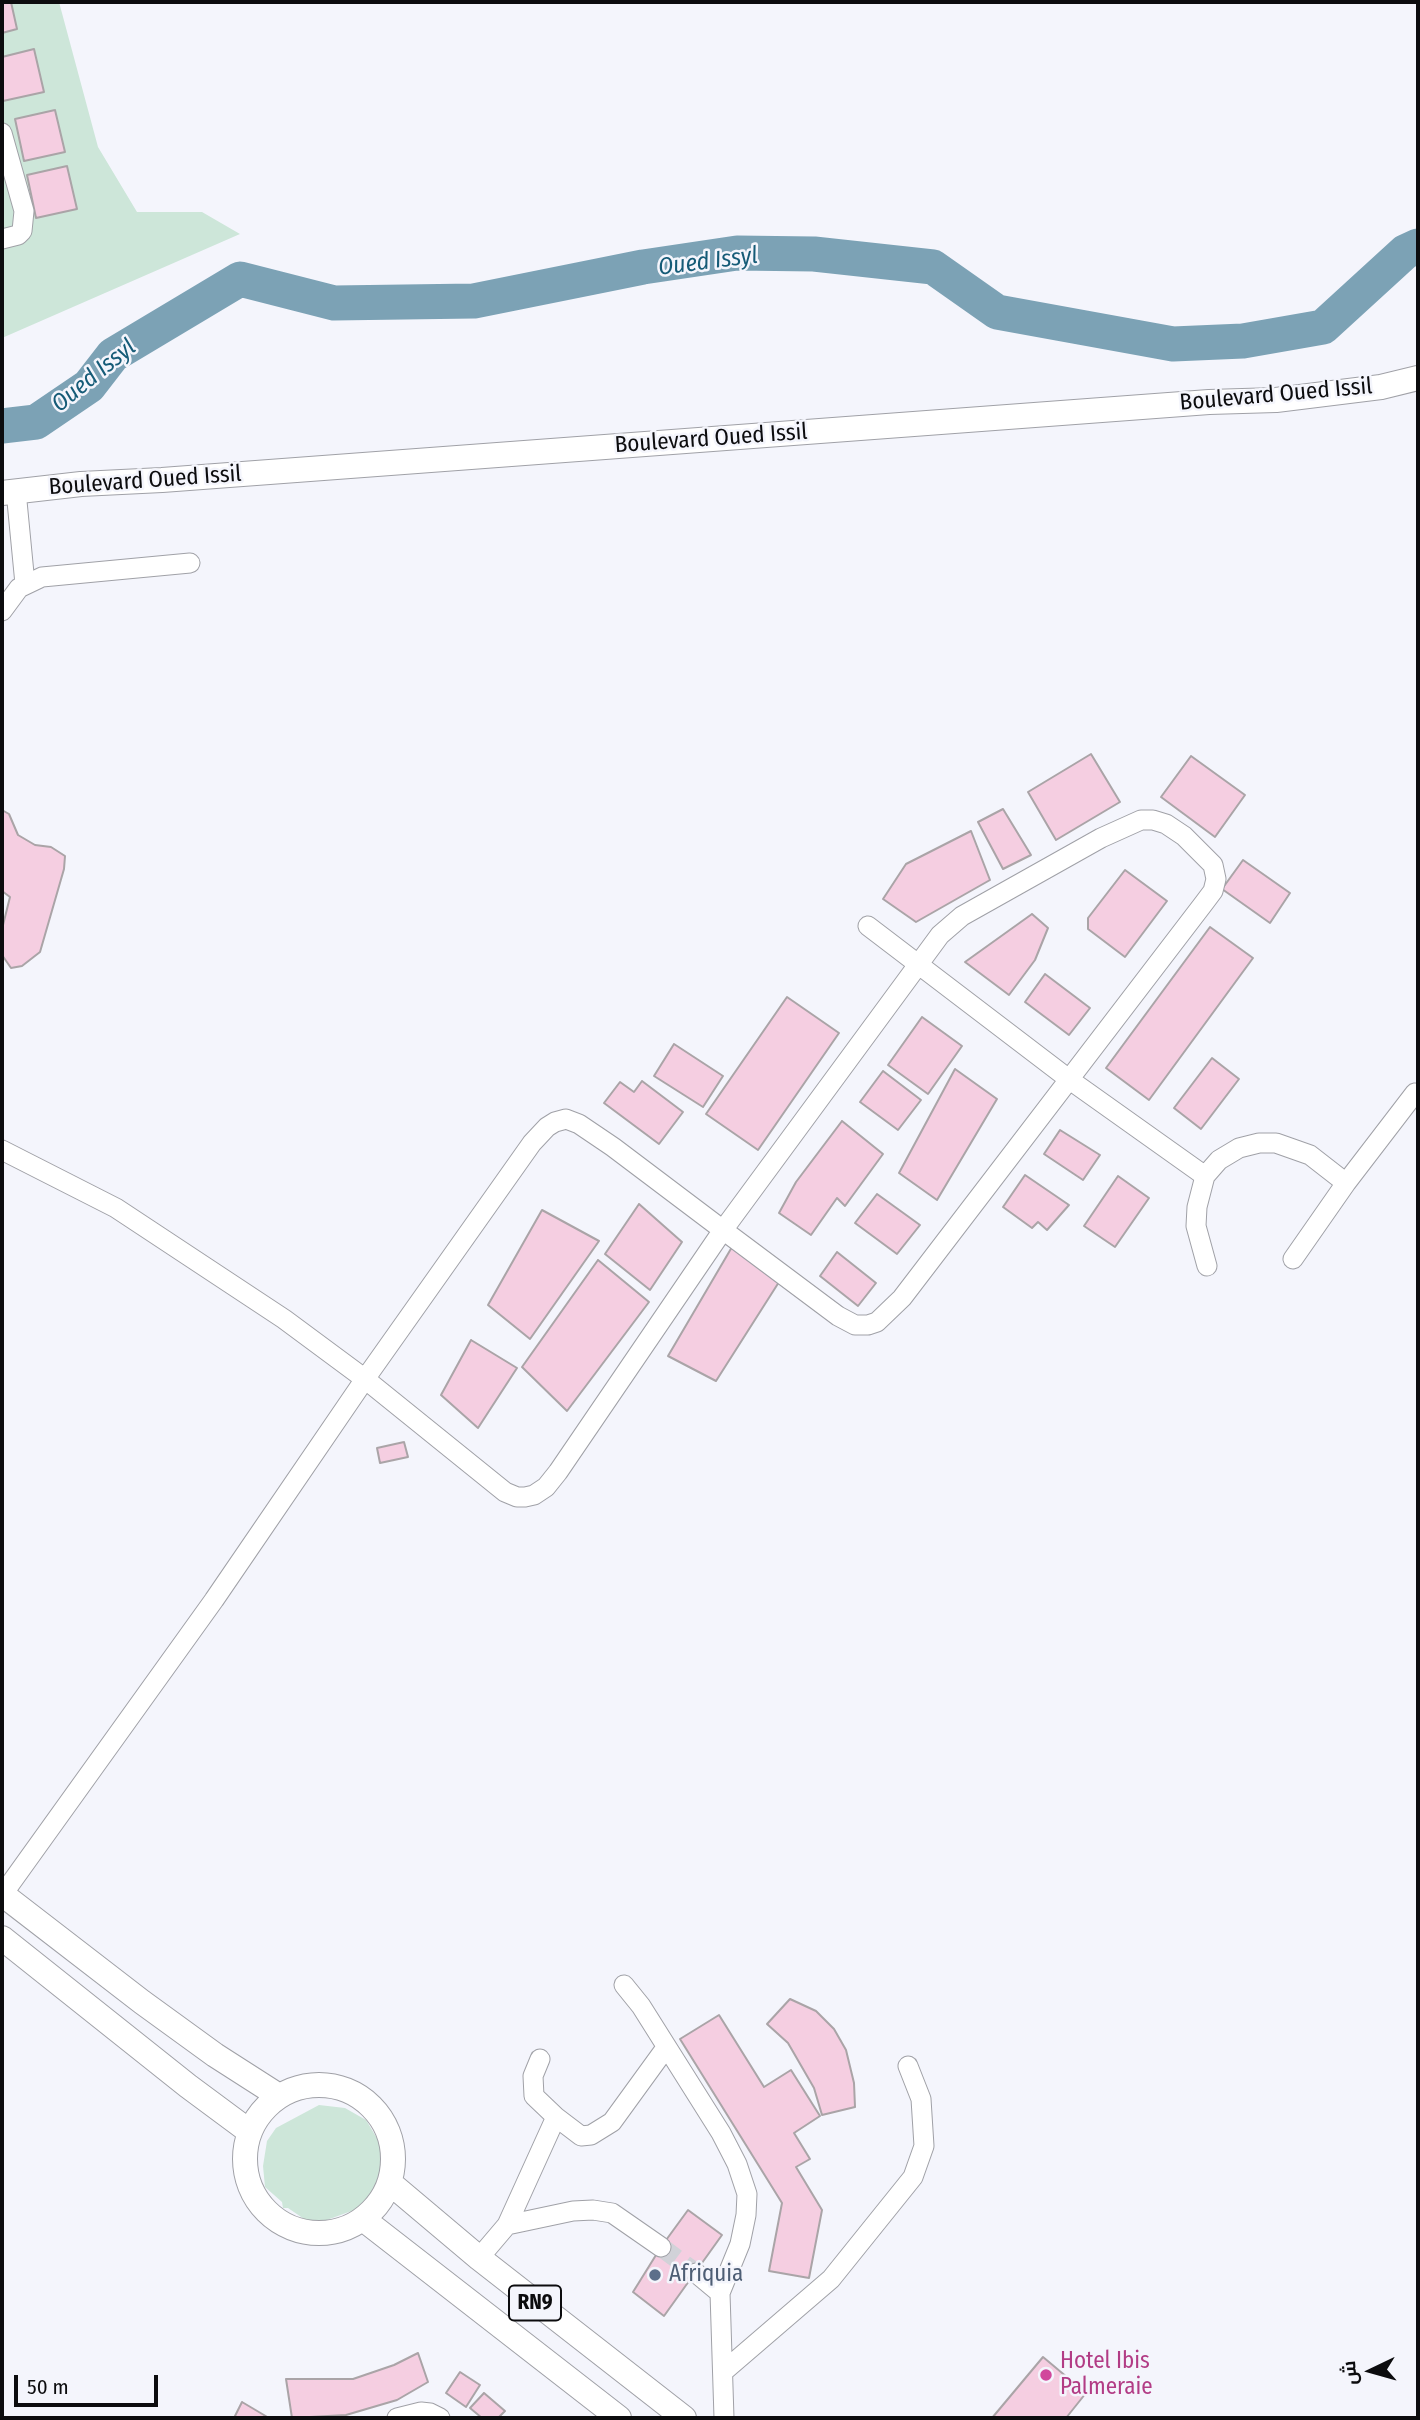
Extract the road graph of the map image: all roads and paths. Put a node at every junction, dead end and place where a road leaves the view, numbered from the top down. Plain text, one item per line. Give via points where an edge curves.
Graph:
1 (2, 133) edge
2 (2, 239) edge
3 (1418, 378) edge
4 (9, 492) edge
5 (190, 564) dead end
6 (25, 584) junction
7 (2, 611) edge
8 (868, 926) dead end
9 (918, 965) junction
10 (1070, 1080) junction
11 (1415, 1093) dead end
12 (2, 1150) edge
13 (1205, 1176) junction
14 (1346, 1183) junction
15 (723, 1230) junction
16 (1293, 1259) dead end
17 (1207, 1266) dead end
18 (365, 1379) junction
19 (2, 1894) edge
20 (2, 1938) edge
21 (624, 1984) dead end
22 (665, 2049) junction
23 (540, 2059) dead end
24 (908, 2066) dead end
25 (279, 2096) junction
26 (556, 2118) junction
27 (250, 2132) junction
28 (390, 2183) junction
29 (363, 2219) junction
30 (507, 2225) junction
31 (661, 2247) tunnel mouth
32 (479, 2258) junction
33 (696, 2273) tunnel mouth
34 (720, 2293) junction
35 (724, 2371) junction
36 (397, 2418) edge
37 (440, 2418) edge
38 (619, 2418) edge
39 (684, 2418) edge
40 (724, 2418) edge

1 - 2 street via 24,211 22,231
3 - 4 main road, Boulevard Oued Issil via 1276,400
4 - 6 street
5 - 6 street via 42,578
6 - 7 street
8 - 9 street
9 - 10 street
9 - 10 street via 940,935 962,916 1124,827 1153,820 1184,836 1213,865 1213,891
9 - 15 street
10 - 13 street
10 - 15 street via 902,1298 877,1322 855,1325 838,1316
11 - 14 street
12 - 18 street via 116,1208 284,1319
13 - 14 street via 1239,1148 1276,1143 1310,1155
13 - 17 street via 1196,1226
14 - 16 street
15 - 18 street via 596,1135 566,1119 555,1122 532,1143
15 - 18 street via 558,1472 534,1495 517,1497 505,1492
18 - 19 street via 214,1600
19 - 25 main road via 215,2055
20 - 27 main road
21 - 22 street
22 - 26 street via 603,2129 580,2136
22 - 34 street via 721,2133 747,2194 740,2244
23 - 26 street via 533,2076 534,2096
24 - 35 street via 921,2099 924,2146 913,2177 831,2279
25 - 27 main road via 262,2111
25 - 28 main road via 318,2084 338,2087 365,2101 384,2123 391,2143
26 - 30 street
27 - 29 main road via 245,2155 247,2179 257,2201 274,2219 295,2230 318,2234 342,2230
28 - 29 main road via 380,2203
28 - 32 main road, RN9
29 - 38 main road, RN9
30 - 31 street via 593,2210 612,2213
30 - 32 street
32 - 39 main road, RN9
33 - 34 street
34 - 35 street
35 - 40 street
36 - 37 street via 421,2412

